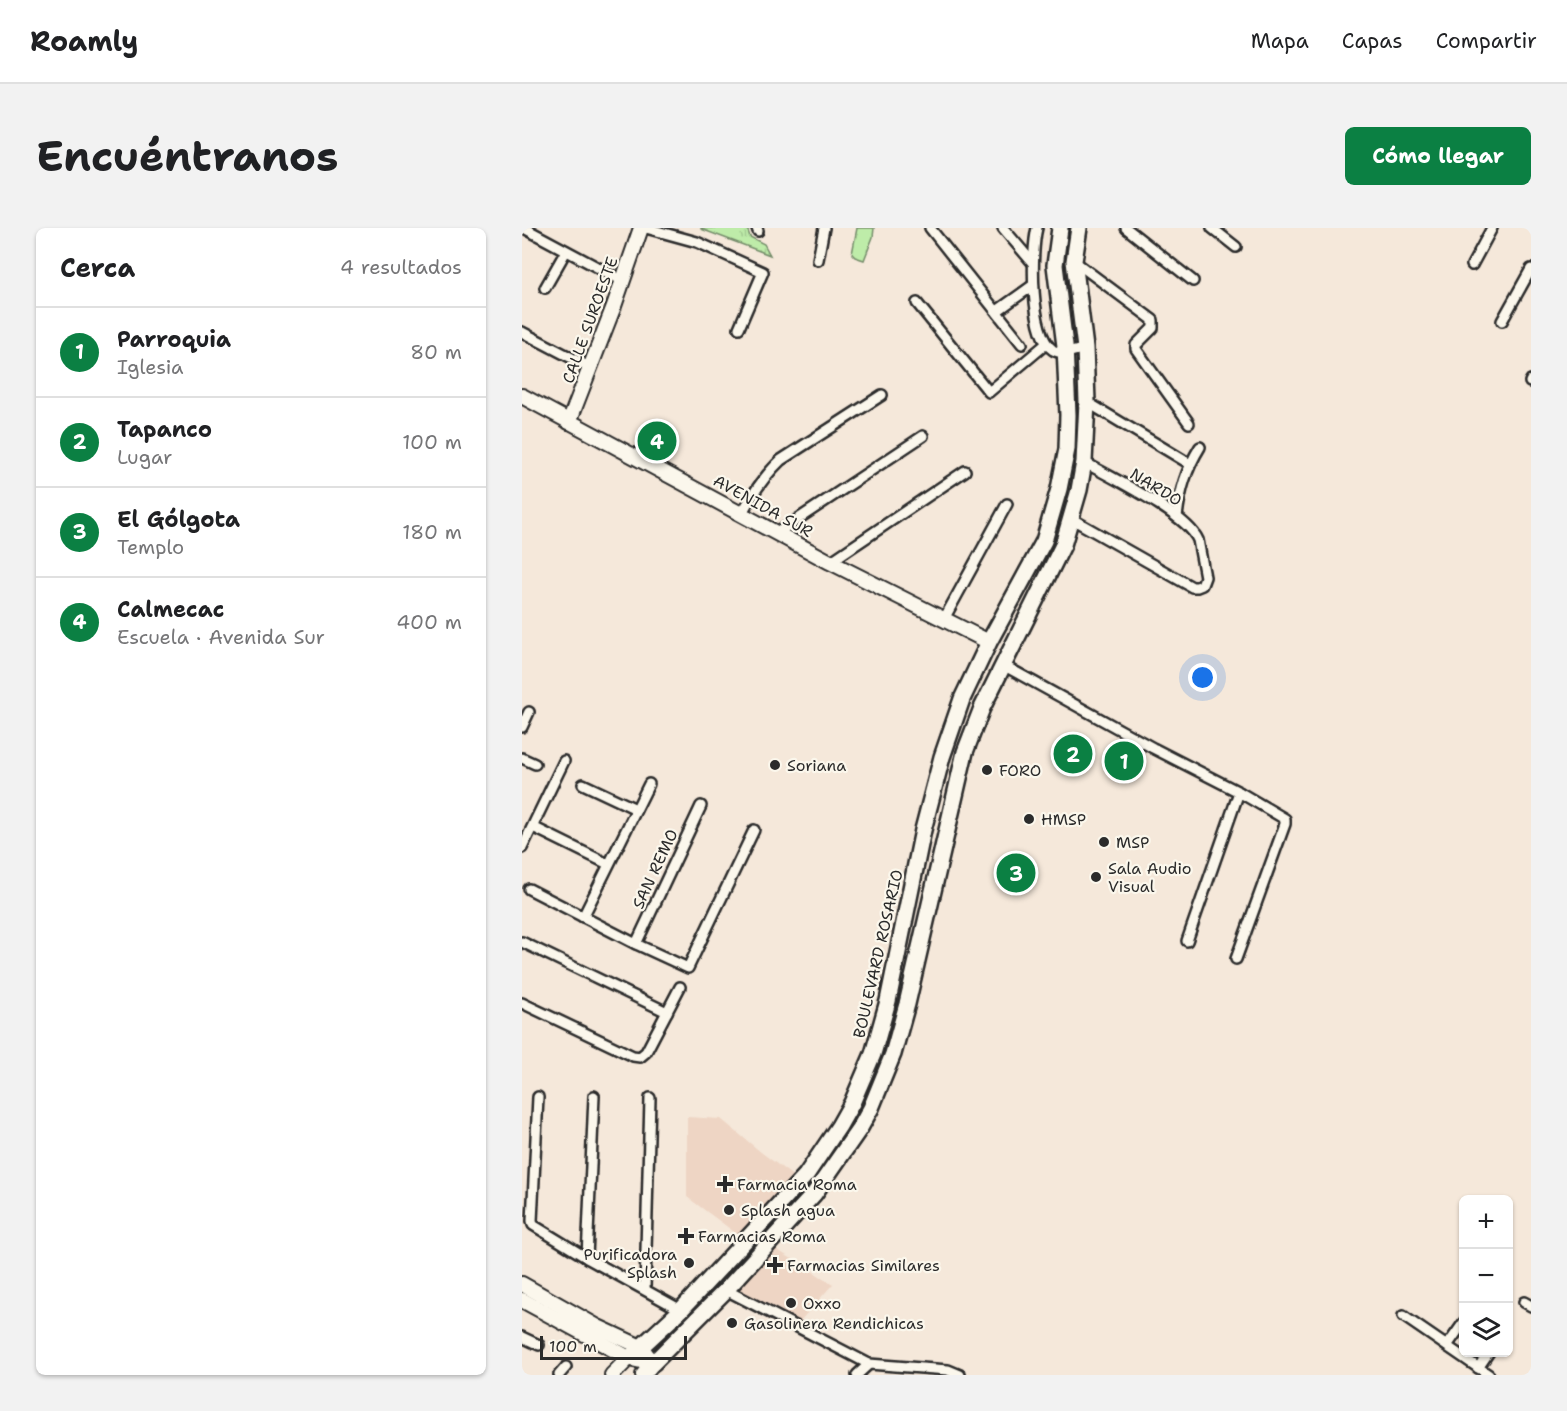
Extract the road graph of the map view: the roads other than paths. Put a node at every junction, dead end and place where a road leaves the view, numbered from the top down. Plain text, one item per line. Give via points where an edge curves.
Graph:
1 (524, 228) edge
2 (641, 228) edge
3 (646, 228) edge
4 (824, 228) edge
5 (930, 228) edge
6 (1003, 228) edge
7 (1037, 228) edge
8 (1060, 228) edge
9 (1078, 228) edge
10 (1126, 228) edge
11 (1212, 228) edge
12 (1492, 228) edge
13 (1236, 247) dead end
14 (566, 250) junction
15 (818, 260) dead end
16 (1074, 261) junction
17 (1032, 262) junction
18 (1472, 265) dead end
19 (1531, 269) edge
20 (623, 281) junction
21 (1193, 281) dead end
22 (1032, 285) junction
23 (545, 288) dead end
24 (917, 303) dead end
25 (997, 311) junction
26 (1502, 321) dead end
27 (739, 328) dead end
28 (522, 332) edge
29 (1022, 344) dead end
30 (1046, 344) junction
31 (1084, 348) junction
32 (1065, 354) junction
33 (591, 368) junction
34 (882, 395) dead end
35 (522, 396) edge
36 (1087, 402) junction
37 (569, 423) junction
38 (1190, 423) dead end
39 (923, 436) dead end
40 (1200, 447) dead end
41 (1084, 462) junction
42 (1190, 464) junction
43 (965, 471) dead end
44 (1007, 504) dead end
45 (742, 513) junction
46 (1177, 517) junction
47 (1072, 519) junction
48 (777, 533) junction
49 (830, 562) junction
50 (944, 619) junction
51 (989, 642) junction
52 (1003, 665) junction
53 (529, 712) dead end
54 (522, 727) edge
55 (942, 757) junction
56 (522, 758) edge
57 (564, 761) dead end
58 (535, 764) dead end
59 (962, 764) junction
60 (583, 784) dead end
61 (649, 784) dead end
62 (1239, 792) junction
63 (701, 806) dead end
64 (636, 809) junction
65 (532, 827) junction
66 (754, 830) dead end
67 (522, 848) edge
68 (608, 864) junction
69 (530, 889) dead end
70 (583, 917) junction
71 (1188, 941) dead end
72 (522, 942) edge
73 (636, 944) junction
74 (1236, 959) dead end
75 (680, 987) dead end
76 (522, 1003) edge
77 (667, 1012) junction
78 (594, 1096) dead end
79 (538, 1097) dead end
80 (650, 1098) dead end
81 (823, 1150) junction
82 (838, 1161) junction
83 (587, 1258) junction
84 (522, 1284) edge
85 (645, 1289) junction
86 (726, 1290) junction
87 (522, 1300) edge
88 (681, 1310) junction
89 (1403, 1316) dead end
90 (1459, 1329) edge
91 (522, 1336) edge
92 (539, 1345) dead end
93 (1447, 1346) junction
94 (641, 1347) junction
95 (1486, 1357) edge
96 (629, 1358) junction
97 (869, 1364) junction
98 (567, 1367) dead end
99 (1478, 1368) junction
100 (648, 1369) edge
101 (560, 1375) edge
102 (612, 1375) edge
103 (857, 1375) edge
104 (960, 1375) edge
105 (1489, 1375) edge

1 - 14 street
2 - 20 street, CALLE SUROESTE
3 - 27 street via 697,242 763,272
4 - 15 street
5 - 25 street
6 - 17 street
7 - 17 street
8 - 32 main road, BOULEVARD ROSARIO via 1055,265
9 - 16 main road
10 - 21 street
11 - 13 street
12 - 18 street
14 - 20 street
14 - 23 street
16 - 31 main road
16 - 38 street via 1153,320 1153,328 1136,349
17 - 22 street
19 - 26 street
20 - 33 street, CALLE SUROESTE
22 - 25 street
22 - 30 street
24 - 30 street via 989,392
25 - 29 street
28 - 33 street
30 - 32 street
31 - 32 street
31 - 36 main road
32 - 51 main road, BOULEVARD ROSARIO via 1067,449 1053,513 1044,541
33 - 37 street, CALLE SUROESTE
34 - 45 street via 782,460 759,484
35 - 37 street, AVENIDA SUR
36 - 41 main road
36 - 42 street
37 - 45 street, AVENIDA SUR
39 - 48 street
40 - 42 street
41 - 46 street, NARDO
41 - 47 main road
42 - 46 street
43 - 49 street
44 - 50 street
45 - 48 street, AVENIDA SUR
46 - 47 street, NARDO via 1198,540 1205,577 1202,585 1191,587
47 - 52 main road
48 - 49 street, AVENIDA SUR
49 - 50 street, AVENIDA SUR
50 - 51 street, AVENIDA SUR
51 - 55 main road, BOULEVARD ROSARIO via 962,699
52 - 59 main road
52 - 62 street
53 - 54 street
55 - 59 main road
55 - 81 main road, BOULEVARD ROSARIO via 873,1054 852,1103
56 - 58 street
57 - 65 street
59 - 82 main road via 893,1054 871,1108
60 - 64 street
61 - 64 street
62 - 71 street
62 - 74 street via 1285,819 1286,824
63 - 73 street, SAN REMO
64 - 68 street
65 - 67 street
65 - 68 street
66 - 73 street via 688,968
68 - 70 street
69 - 70 street
70 - 73 street
72 - 77 street
75 - 77 street
76 - 77 street via 633,1056 646,1052
78 - 83 street
79 - 83 street via 532,1223
80 - 85 street
81 - 82 main road
81 - 88 main road, BOULEVARD ROSARIO via 763,1223
82 - 86 main road via 814,1194
83 - 85 street
84 - 94 street
85 - 88 street
86 - 97 street
86 - 100 main road
87 - 96 street
88 - 94 main road, BOULEVARD ROSARIO
89 - 93 street
90 - 93 street
91 - 92 street
93 - 99 street
94 - 96 street
94 - 100 street
95 - 99 street
96 - 100 main road
96 - 102 street
97 - 103 street
97 - 104 street via 948,1370
98 - 101 street
99 - 105 street

